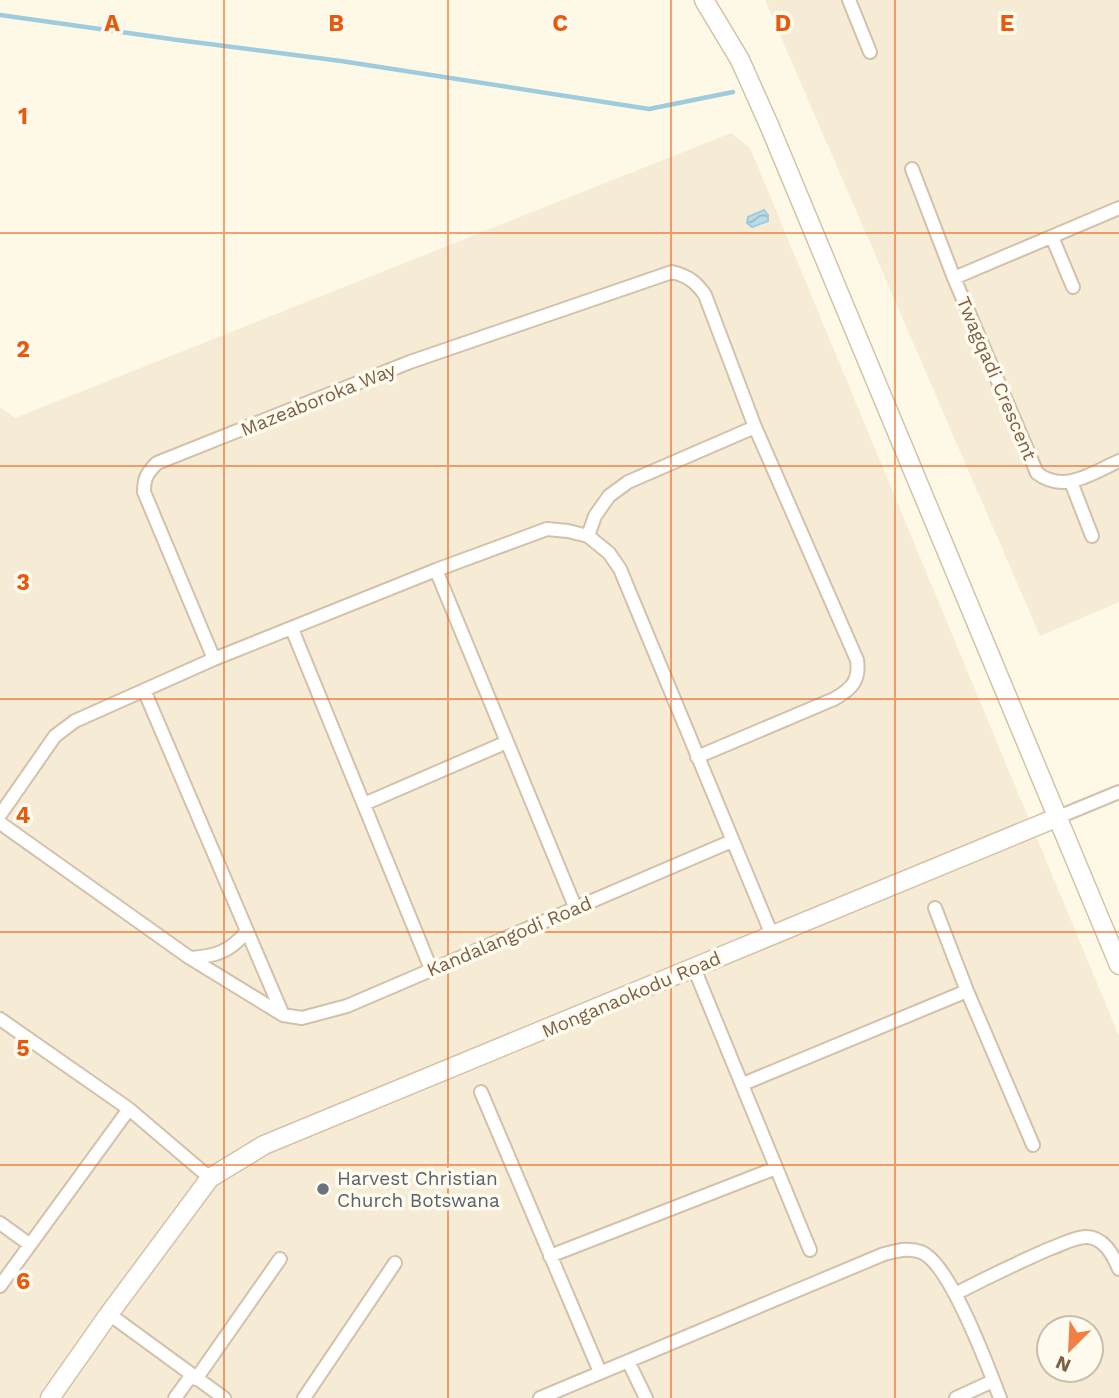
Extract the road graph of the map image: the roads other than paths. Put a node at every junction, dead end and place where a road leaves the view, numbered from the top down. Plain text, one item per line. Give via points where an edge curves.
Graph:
1 (704, 0) edge
2 (849, 0) edge
3 (870, 52) dead end
4 (912, 169) dead end
5 (1119, 208) edge
6 (1052, 237) junction
7 (954, 278) junction
8 (1073, 287) dead end
9 (755, 427) junction
10 (1119, 461) edge
11 (1072, 482) junction
12 (588, 536) junction
13 (1092, 536) dead end
14 (436, 570) junction
15 (292, 629) junction
16 (214, 659) junction
17 (144, 690) junction
18 (507, 742) junction
19 (697, 757) junction
20 (1119, 792) edge
21 (364, 804) junction
22 (0, 815) edge
23 (1056, 818) junction
24 (0, 824) edge
25 (732, 841) junction
26 (936, 908) dead end
27 (576, 909) junction
28 (246, 932) junction
29 (772, 935) junction
30 (190, 958) junction
31 (1119, 965) edge
32 (694, 968) junction
33 (431, 969) junction
34 (967, 991) junction
35 (283, 1016) junction
36 (0, 1019) edge
37 (743, 1084) junction
38 (481, 1093) dead end
39 (129, 1109) junction
40 (1033, 1145) dead end
41 (776, 1168) junction
42 (210, 1178) junction
43 (0, 1223) edge
44 (29, 1244) junction
45 (810, 1250) dead end
46 (550, 1256) junction
47 (280, 1259) dead end
48 (395, 1263) dead end
49 (1119, 1269) edge
50 (0, 1286) edge
51 (955, 1294) junction
52 (109, 1314) junction
53 (628, 1361) junction
54 (600, 1372) junction
55 (194, 1377) junction
56 (993, 1381) junction
57 (50, 1398) edge
58 (175, 1398) edge
59 (224, 1398) edge
60 (304, 1398) edge
61 (540, 1398) edge
62 (646, 1398) edge
63 (956, 1398) edge
64 (1000, 1398) edge

1 - 23 street via 740,60 769,125
2 - 3 street
4 - 7 street
5 - 6 street
6 - 7 street
6 - 8 street
7 - 11 street, Twagqadi Crescent via 1037,473 1052,482
9 - 12 street via 628,482 609,496
9 - 16 street, Mazeaboroka Way via 705,295 697,283 672,272 410,362 157,463 147,472 144,492
9 - 19 street via 857,660 857,679 834,699
10 - 11 street
11 - 13 street
12 - 14 street via 547,529
12 - 19 street via 620,569
14 - 15 street
14 - 18 street
15 - 16 street
15 - 21 street
16 - 17 street
17 - 22 street via 75,721 55,736
17 - 28 street
18 - 21 street
18 - 27 street
19 - 25 street
20 - 23 street
21 - 33 street
23 - 29 street, Monganaokodu Road
23 - 31 street
24 - 30 street
25 - 27 street, Kandalangodi Road
25 - 29 street
26 - 34 street
27 - 33 street, Kandalangodi Road
28 - 30 street via 226,952
28 - 35 street
29 - 32 street, Monganaokodu Road
30 - 35 street
32 - 37 street
32 - 42 street, Monganaokodu Road via 264,1145
33 - 35 street, Kandalangodi Road via 347,1006 302,1018
34 - 37 street
34 - 40 street
36 - 39 street
37 - 41 street
38 - 46 street
39 - 42 street
39 - 44 street
41 - 45 street
41 - 46 street
42 - 52 street
43 - 44 street
44 - 50 street
46 - 54 street
47 - 55 street
48 - 60 street
49 - 51 street via 1101,1242 1087,1237 1012,1265
51 - 53 street via 934,1261 922,1252 903,1249
51 - 56 street
52 - 55 street
52 - 57 street
53 - 54 street
53 - 62 street
54 - 61 street
55 - 58 street
55 - 59 street
56 - 63 street
56 - 64 street

